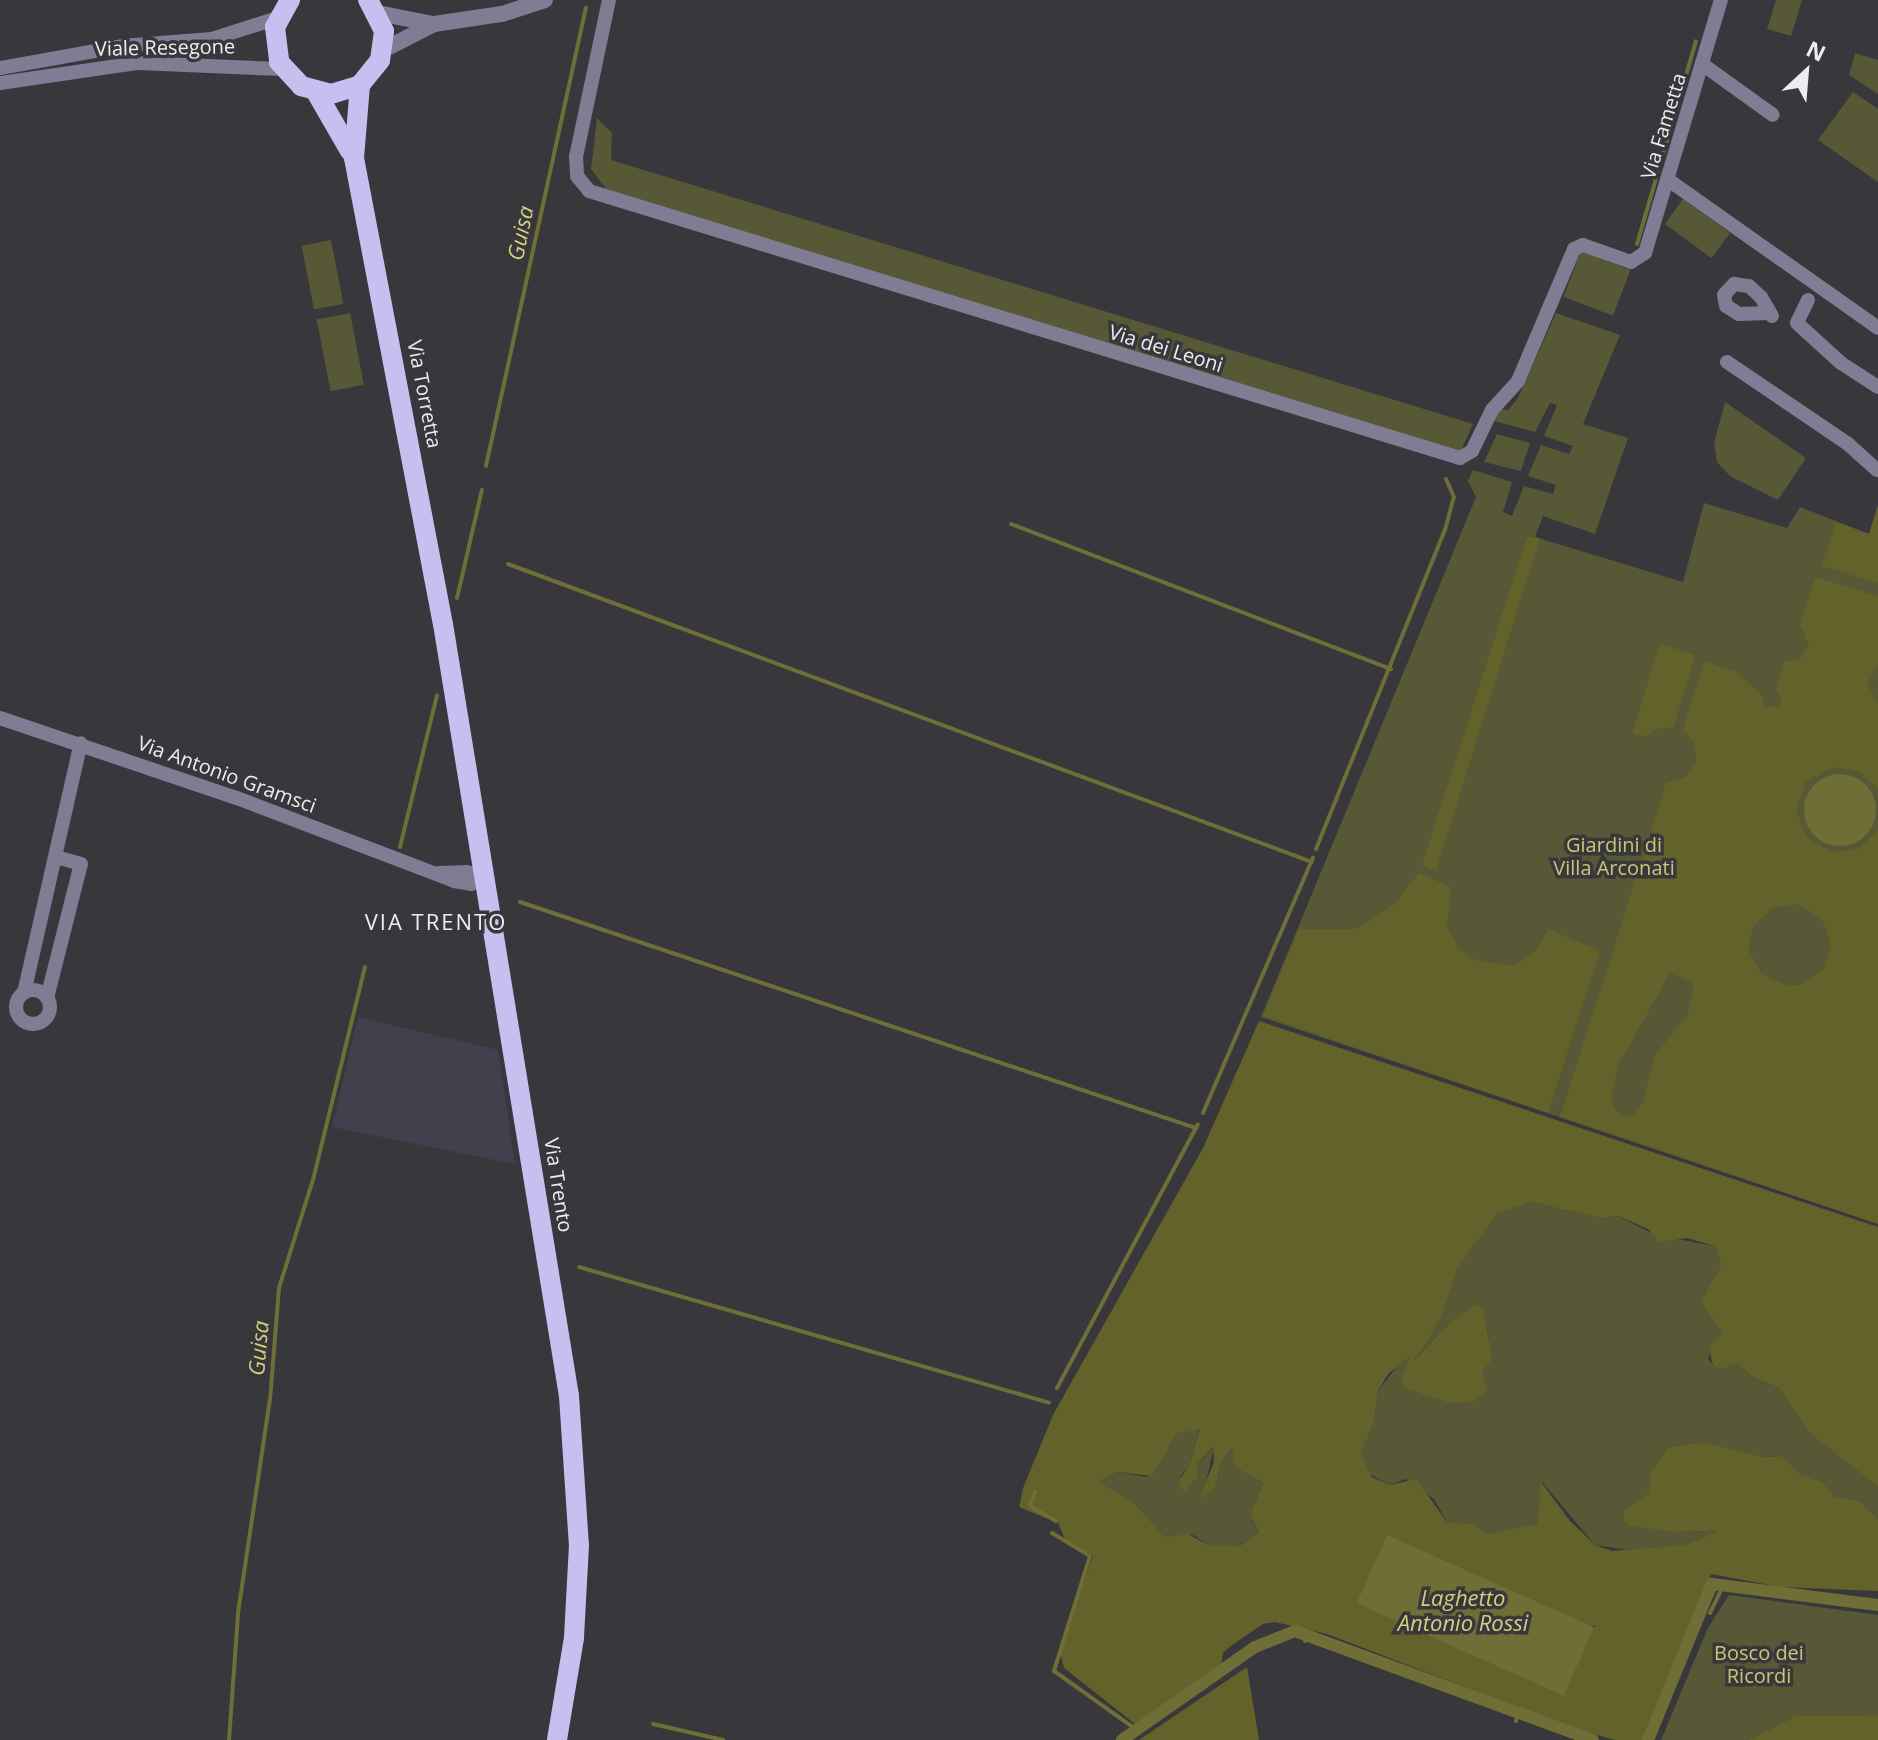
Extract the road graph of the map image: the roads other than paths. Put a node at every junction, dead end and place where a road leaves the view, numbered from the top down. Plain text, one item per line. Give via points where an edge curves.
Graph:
1 (290, 0) edge
2 (545, 0) edge
3 (609, 0) edge
4 (1721, 0) edge
5 (373, 6) edge
6 (278, 18) junction
7 (434, 24) junction
8 (383, 50) junction
9 (1702, 64) junction
10 (0, 68) edge
11 (283, 69) junction
12 (0, 83) edge
13 (360, 85) junction
14 (316, 92) junction
15 (1773, 115) dead end
16 (354, 158) junction
17 (1667, 179) junction
18 (1637, 261) joint
19 (1814, 291) junction
20 (1878, 328) edge
21 (1727, 362) dead end
22 (1878, 387) edge
23 (1878, 473) edge
24 (446, 640) joint
25 (0, 718) edge
26 (81, 743) junction
27 (57, 857) junction
28 (486, 878) junction
29 (20, 998) junction
30 (47, 998) junction
31 (0, 1000) edge
32 (557, 1740) edge

1 - 6 main road
2 - 7 street via 502,14
3 - 18 street, Via dei Leoni via 576,169 589,191 1460,458 1472,451 1492,410 1515,386 1574,249 1583,245
4 - 9 street, Via Fametta
5 - 7 street
5 - 8 main road
6 - 10 street, Viale Resegone via 212,39 122,46
6 - 11 main road via 274,45
7 - 8 street
8 - 13 main road via 375,70
9 - 15 street
9 - 17 street, Via Fametta
11 - 12 street, Viale Resegone via 137,63
11 - 14 main road
13 - 14 main road via 339,93
13 - 16 main road, Via Torretta
14 - 16 main road, Via Torretta
16 - 24 main road, Via Torretta
17 - 18 street, Via Fametta via 1651,239
17 - 19 street via 1750,237
19 - 20 street
19 - 22 street via 1781,319
21 - 23 street via 1848,444
24 - 28 main road, Via Trento
25 - 26 street, Via Antonio Gramsci
26 - 27 street
26 - 28 street, Via Antonio Gramsci via 439,873
27 - 29 street
27 - 30 street via 81,864
28 - 32 main road, Via Trento via 576,1471 576,1616
29 - 30 street via 34,990
29 - 30 street via 20,1019 36,1024 49,1013
29 - 31 street

